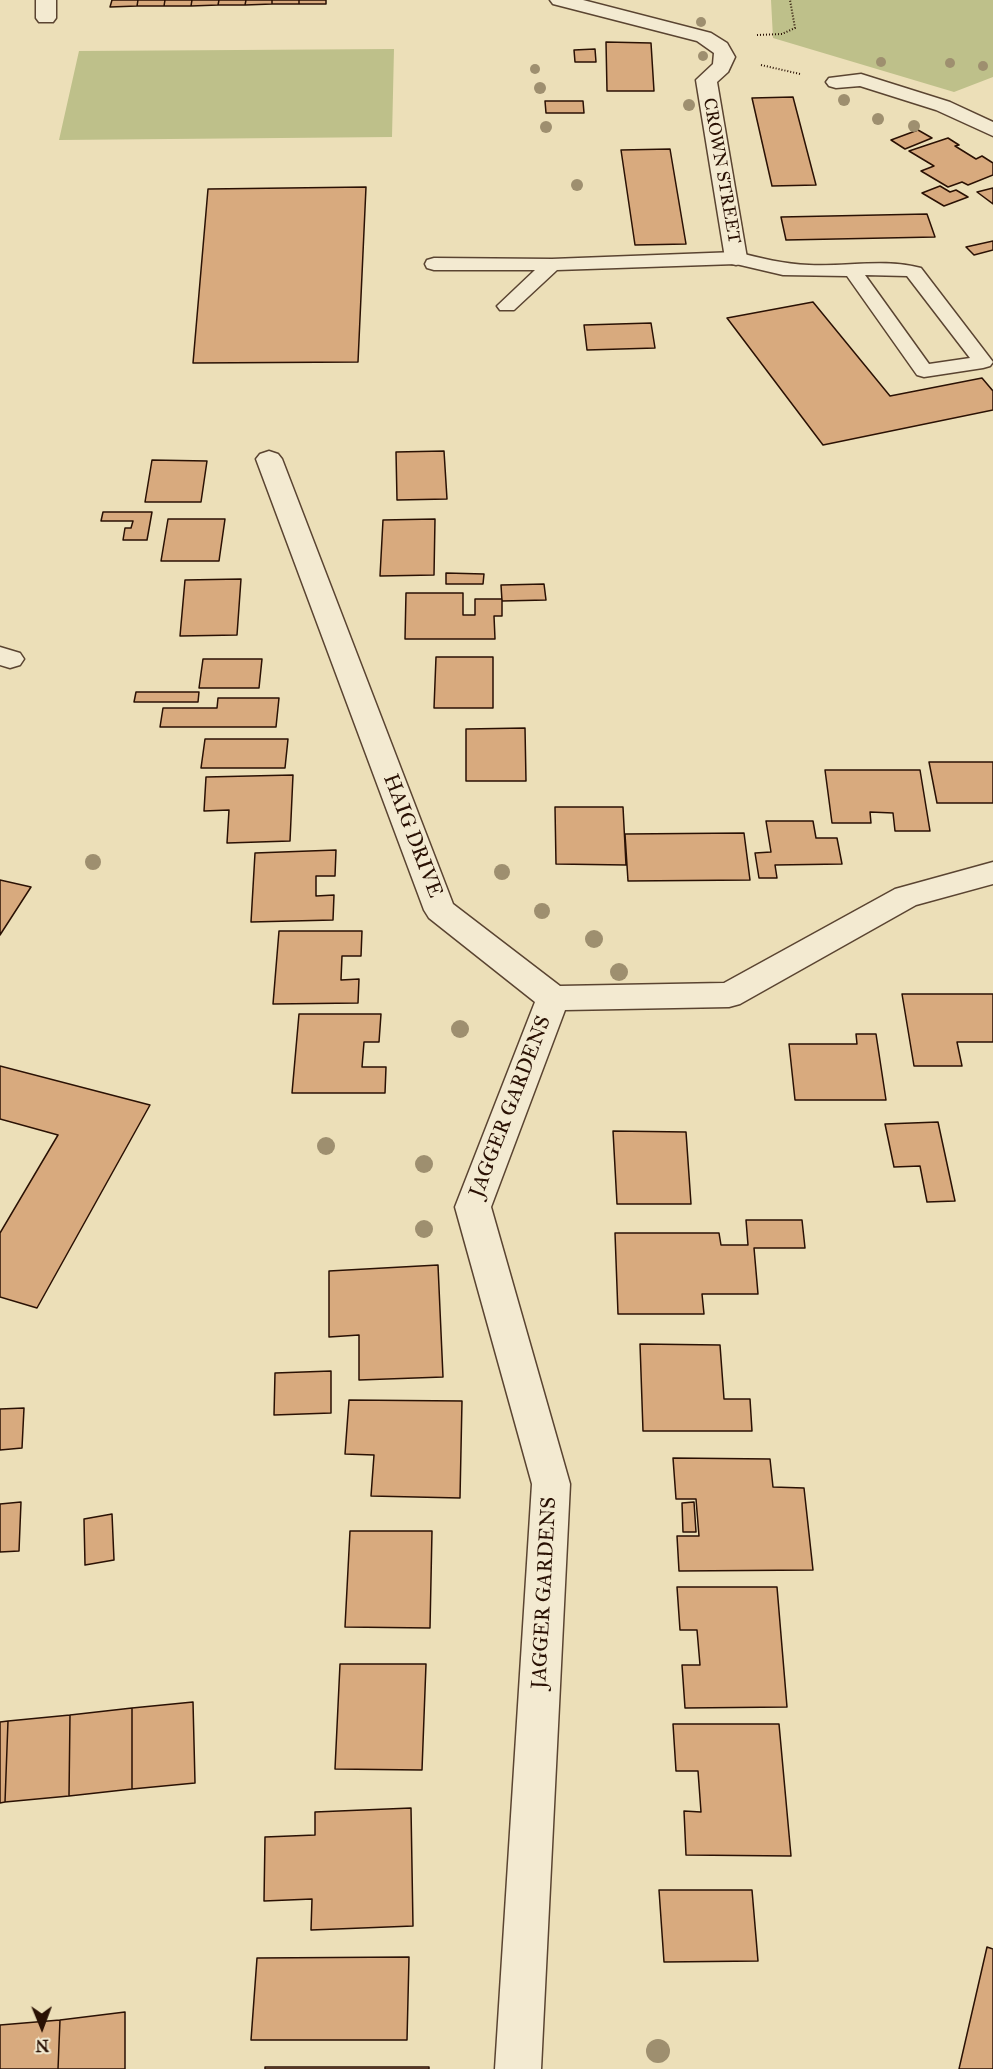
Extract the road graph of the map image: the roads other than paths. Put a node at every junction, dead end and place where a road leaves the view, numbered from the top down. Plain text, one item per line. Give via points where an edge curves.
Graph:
1 (560, 0) edge
2 (836, 82) road end
3 (993, 130) edge
4 (736, 258) junction
5 (434, 264) dead end
6 (552, 265) junction
7 (852, 270) junction
8 (507, 306) dead end
9 (269, 459) dead end
10 (993, 873) edge
11 (553, 998) junction
12 (518, 2069) edge

1 - 4 street, CROWN STREET via 704,37 722,47 726,58 722,69 706,80
2 - 3 street via 861,80 943,106
4 - 6 lane
4 - 7 lane via 811,272
5 - 6 lane
6 - 8 lane
7 - 7 lane via 914,272 983,362 924,371
9 - 11 street, HAIG DRIVE via 440,910
10 - 11 street via 906,897 729,995
11 - 12 street, JAGGER GARDENS via 473,1207 551,1484

